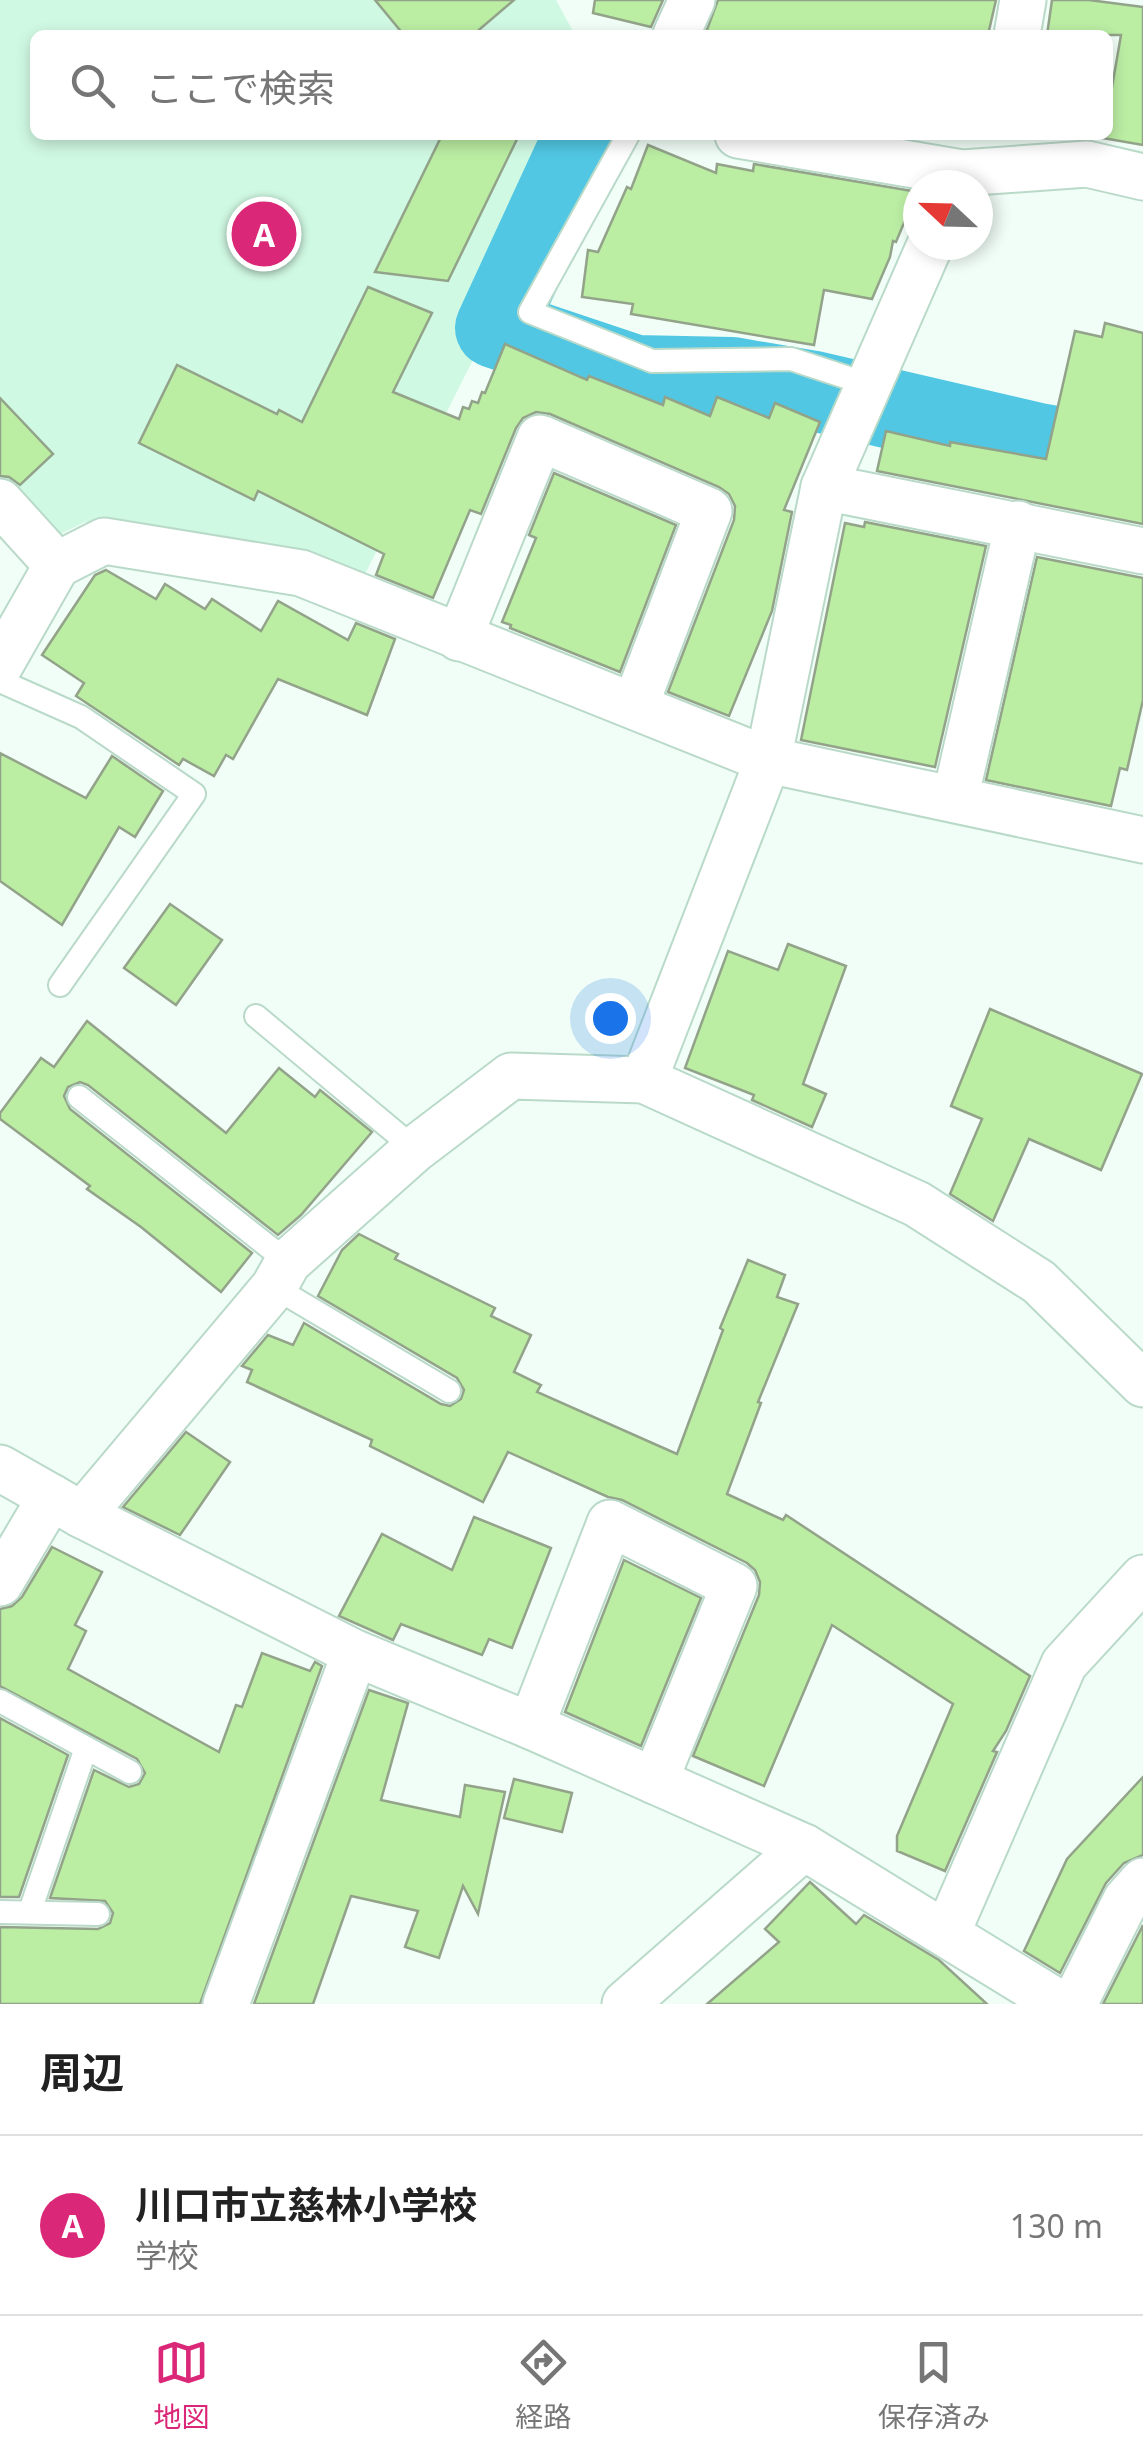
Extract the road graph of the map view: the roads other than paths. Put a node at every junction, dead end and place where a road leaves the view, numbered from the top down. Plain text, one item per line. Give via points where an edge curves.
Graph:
1 (692, 0) edge
2 (1024, 0) edge
3 (678, 30) edge
4 (1018, 30) edge
5 (625, 140) edge
6 (777, 140) edge
7 (966, 164) edge
8 (1143, 177) edge
9 (923, 260) edge
10 (866, 384) junction
11 (824, 487) junction
12 (0, 502) edge
13 (1018, 524) junction
14 (1143, 551) edge
15 (57, 566) junction
16 (460, 638) junction
17 (0, 665) edge
18 (0, 680) edge
19 (635, 706) junction
20 (768, 760) junction
21 (954, 799) junction
22 (1140, 828) edge
23 (60, 985) dead end
24 (256, 1016) dead end
25 (644, 1080) junction
26 (79, 1097) dead end
27 (415, 1149) junction
28 (281, 1275) junction
29 (1143, 1384) edge
30 (449, 1392) dead end
31 (0, 1468) edge
32 (66, 1506) junction
33 (1143, 1578) edge
34 (0, 1583) edge
35 (355, 1653) junction
36 (0, 1701) edge
37 (532, 1726) junction
38 (86, 1748) junction
39 (130, 1772) dead end
40 (655, 1781) junction
41 (804, 1847) junction
42 (1143, 1881) edge
43 (30, 1911) junction
44 (0, 1912) edge
45 (98, 1914) dead end
46 (947, 1933) junction
47 (1051, 2001) edge
48 (226, 2004) edge
49 (625, 2004) edge

1 - 3 street
2 - 4 street
5 - 10 lane via 530,312 652,361 791,359
6 - 7 street
7 - 8 street via 1087,164
9 - 10 street
10 - 11 street
11 - 13 street
11 - 20 street
12 - 15 street
13 - 14 street
13 - 21 street
15 - 16 street via 104,541 301,574
15 - 17 street
16 - 19 street
16 - 19 street via 540,438 709,511
18 - 23 lane via 81,718 194,794
19 - 20 street
20 - 21 street
20 - 25 street
21 - 22 street
24 - 27 lane
25 - 27 street via 511,1076
25 - 29 street via 917,1204 1039,1282
26 - 28 lane
27 - 28 street
28 - 30 lane
28 - 32 street
31 - 32 street
32 - 34 street
32 - 35 street
33 - 46 street via 1064,1664
35 - 37 street
35 - 48 street
36 - 38 lane
37 - 40 street
37 - 40 street via 610,1522 734,1586
38 - 39 lane
38 - 43 lane
40 - 41 street
41 - 46 street
41 - 49 street
42 - 47 street
43 - 44 lane
43 - 45 lane
46 - 47 street

